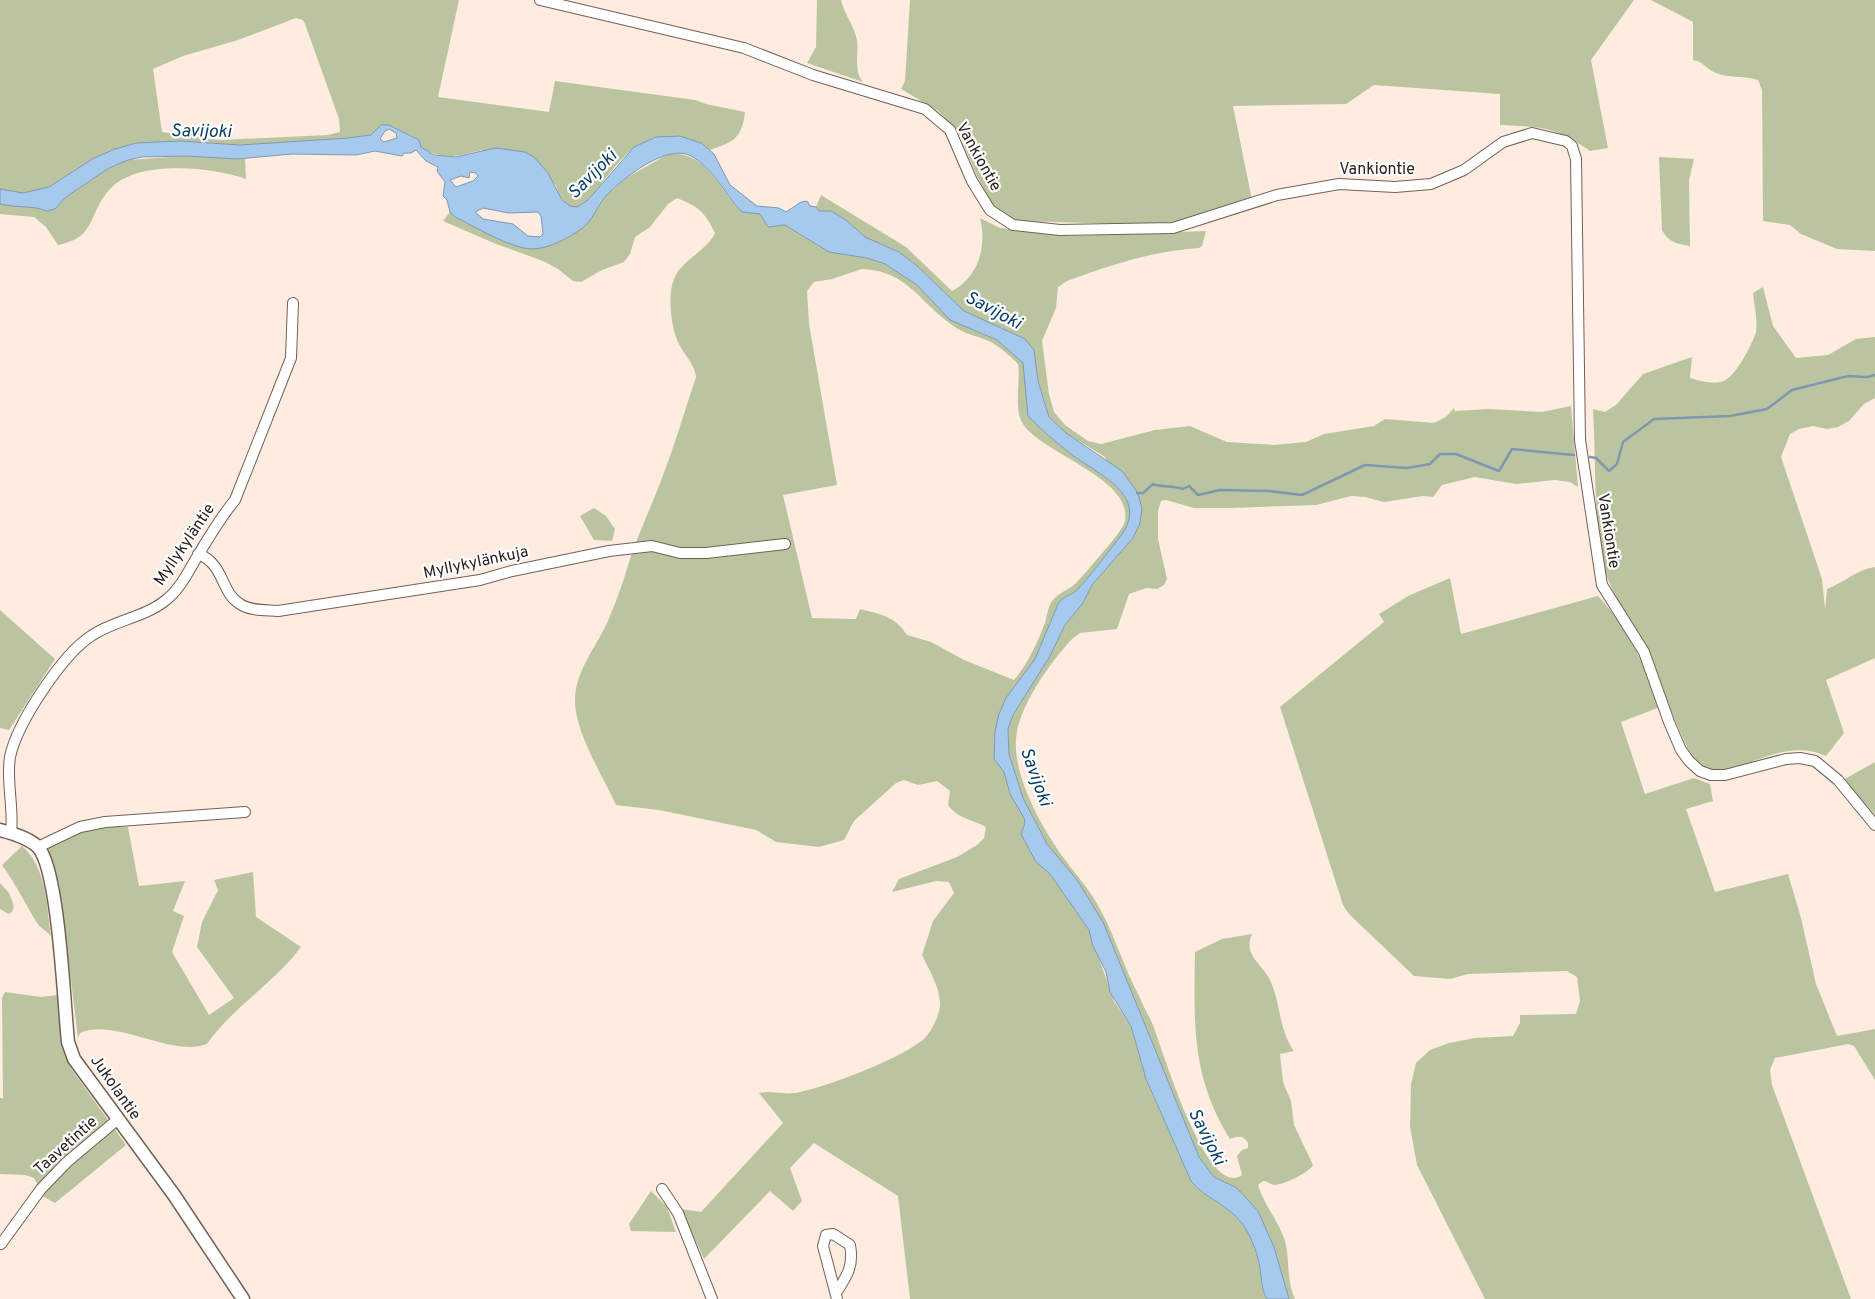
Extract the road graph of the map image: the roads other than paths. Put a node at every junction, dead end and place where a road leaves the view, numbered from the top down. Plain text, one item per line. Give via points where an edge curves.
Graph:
1 (540, 0) edge
2 (293, 303) dead end
3 (786, 544) dead end
4 (198, 554) junction
5 (245, 812) dead end
6 (1875, 825) edge
7 (5, 831) edge
8 (38, 848) junction
9 (117, 1120) junction
10 (662, 1189) dead end
11 (1, 1244) edge
12 (836, 1296) edge
13 (243, 1299) edge
14 (712, 1299) edge

1 - 6 street, Vankiontie via 744,48 813,74 925,109 950,130 972,180 990,210 1013,225 1060,230 1173,228 1277,195 1339,184 1395,187 1431,184 1464,170 1503,142 1532,134 1566,141 1572,146 1576,159 1580,440 1602,585 1644,652 1681,750 1700,771 1724,775 1786,759 1814,761 1838,780
2 - 4 street, Myllykyläntie via 293,345 287,372 235,500
3 - 4 street, Myllykylänkuja via 706,553 680,553 652,546 609,551 480,580 278,611 241,606 232,599 213,563
4 - 7 street, Myllykyläntie via 167,600 148,612 92,635 59,668 14,742 9,772 13,815
5 - 8 street via 105,822 80,827
7 - 8 street
8 - 9 street, Jukolantie via 48,870 54,901 68,1042 83,1073
9 - 11 street, Taavetintie via 67,1162 41,1189
9 - 13 street, Jukolantie via 174,1195
10 - 14 street via 678,1213
12 - 12 street via 851,1270 853,1258 850,1245 833,1234 826,1236 823,1246

